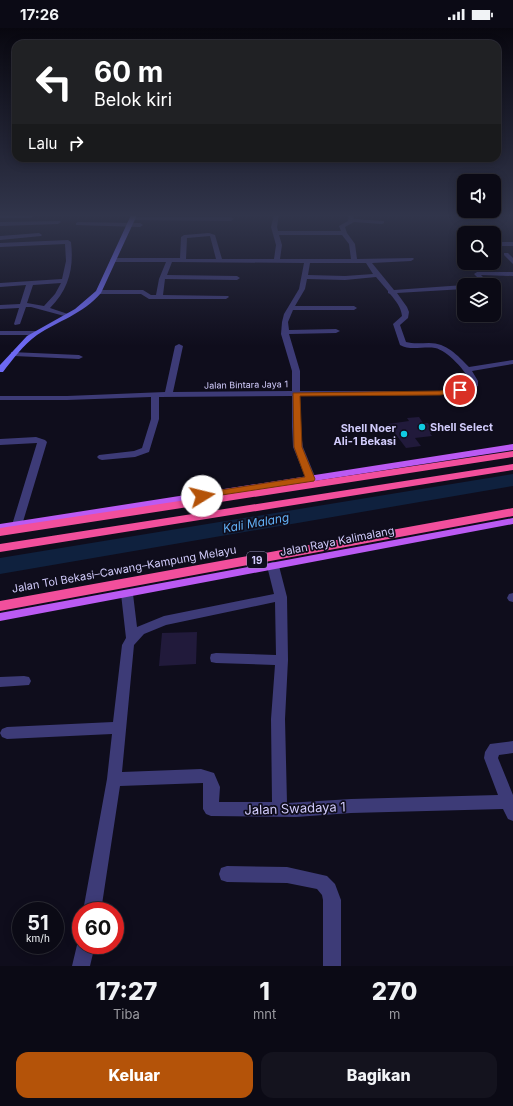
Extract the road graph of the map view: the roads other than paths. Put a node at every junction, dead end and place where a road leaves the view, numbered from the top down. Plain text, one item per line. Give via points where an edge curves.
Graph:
1 (69, 259) edge
2 (411, 259) dead end
3 (113, 260) joint
4 (170, 260) junction
5 (183, 260) joint
6 (219, 260) joint
7 (277, 260) joint
8 (354, 260) joint
9 (306, 261) junction
10 (368, 261) junction
11 (512, 273) edge
12 (378, 275) junction
13 (164, 277) junction
14 (305, 277) junction
15 (237, 278) dead end
16 (481, 278) edge
17 (66, 281) junction
18 (30, 283) junction
19 (0, 285) edge
20 (457, 287) edge
21 (99, 292) junction
22 (390, 292) junction
23 (226, 296) dead end
24 (159, 297) junction
25 (24, 305) junction
26 (0, 307) edge
27 (292, 308) junction
28 (354, 308) dead end
29 (45, 309) junction
30 (68, 315) junction
31 (17, 324) dead end
32 (336, 331) dead end
33 (285, 332) junction
34 (0, 334) edge
35 (35, 334) junction
36 (179, 346) dead end
37 (14, 354) junction
38 (79, 357) dead end
39 (513, 362) edge
40 (0, 370) edge
41 (466, 370) junction
42 (296, 394) junction
43 (155, 396) junction
44 (168, 396) junction
45 (0, 398) edge
46 (0, 442) edge
47 (513, 447) edge
48 (513, 454) edge
49 (102, 457) dead end
50 (513, 467) edge
51 (310, 479) junction
52 (513, 512) edge
53 (513, 521) edge
54 (17, 525) junction
55 (0, 527) edge
56 (0, 532) edge
57 (0, 548) edge
58 (273, 566) junction
59 (127, 594) junction
60 (281, 597) junction
61 (0, 606) edge
62 (0, 617) edge
63 (132, 638) junction
64 (216, 658) dead end
65 (282, 660) junction
66 (24, 681) dead end
67 (0, 682) edge
68 (120, 728) junction
69 (7, 733) dead end
70 (513, 747) edge
71 (114, 779) junction
72 (510, 808) edge
73 (280, 810) junction
74 (227, 874) dead end
75 (94, 902) edge
76 (84, 954) edge
77 (81, 966) edge
78 (332, 966) edge

1 - 17 street
2 - 10 street
3 - 4 street
3 - 21 street
4 - 5 street
4 - 13 street
5 - 6 street
6 - 7 street
7 - 9 street
8 - 9 street
8 - 10 street
9 - 14 street
10 - 12 street, Jalan Bintara Jaya 1
11 - 16 street via 477,274
12 - 14 street via 345,278
12 - 22 street, Jalan Bintara Jaya 1
13 - 15 street
13 - 24 street
14 - 27 street via 302,290
17 - 18 street
17 - 29 street via 55,301
18 - 19 street
18 - 25 street
20 - 22 street
21 - 24 street via 143,292 149,297
21 - 30 street via 85,306
22 - 41 street, Jalan Bintara Jaya 1 via 406,313 406,317 396,324 403,343 443,347
23 - 24 street
25 - 26 street
25 - 29 street
25 - 31 street
27 - 28 street
27 - 33 street via 287,314
29 - 30 street
30 - 35 street
32 - 33 street
33 - 42 street via 296,370
34 - 35 street
35 - 37 street
36 - 44 street
37 - 38 street
37 - 40 street
39 - 41 street
41 - 42 street, Jalan Bintara Jaya 1 via 476,384 440,393
42 - 44 street, Jalan Bintara Jaya 1
42 - 51 street via 298,447
43 - 44 street, Jalan Bintara Jaya 1
43 - 45 street, Jalan Bintara Jaya 1
43 - 49 street via 155,419 146,450 135,454
46 - 54 street via 42,442
47 - 51 main road
48 - 56 highway
50 - 57 highway
51 - 54 main road
52 - 61 highway, Jalan Tol Bekasi–Cawang–Kampung Melayu / 19
53 - 58 main road, Jalan Raya Kalimalang
54 - 55 main road
58 - 59 main road, Jalan Raya Kalimalang
58 - 60 street
59 - 62 main road, Jalan Raya Kalimalang
59 - 63 street
60 - 63 street via 164,621 140,631
60 - 65 street
63 - 68 street via 128,645
64 - 65 street
65 - 73 street via 278,719
66 - 67 street
68 - 69 street
68 - 71 street
70 - 72 street, Jalan Swadaya 1 via 495,749 491,758
71 - 73 street, Jalan Swadaya 1 via 201,776 209,778 212,787 211,810
71 - 75 street
72 - 73 street, Jalan Swadaya 1 via 351,806
74 - 78 street via 287,875 320,882 329,890 332,900
76 - 77 street

